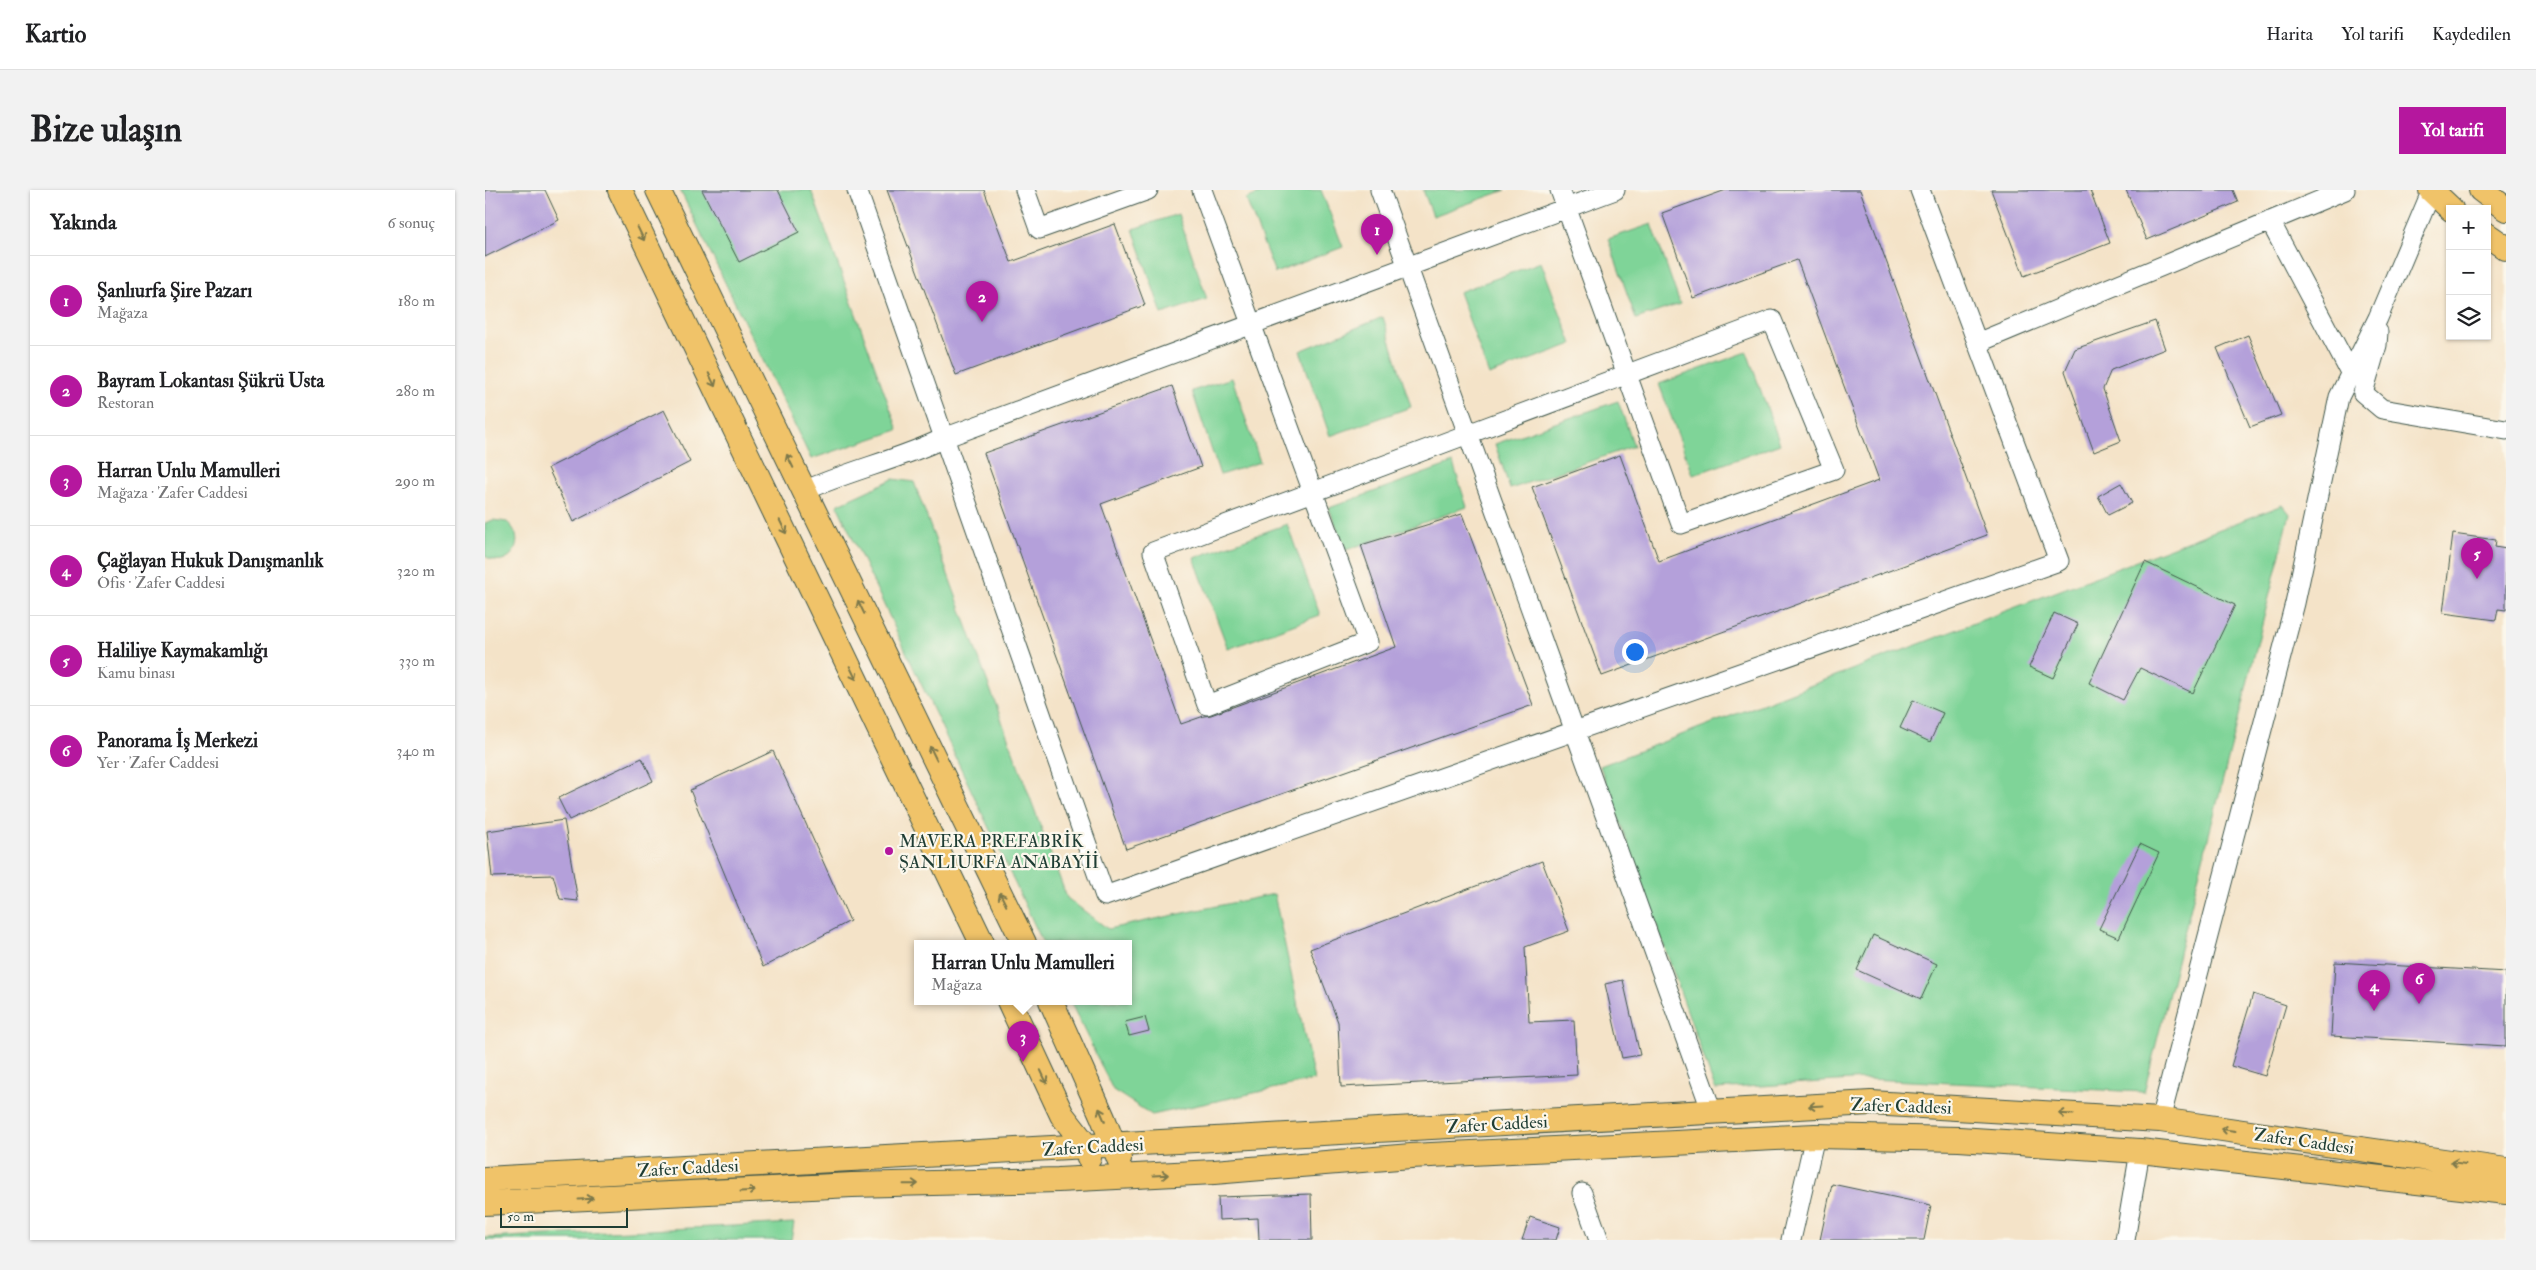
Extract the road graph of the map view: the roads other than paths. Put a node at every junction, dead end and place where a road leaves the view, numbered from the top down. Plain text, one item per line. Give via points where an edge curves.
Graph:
1 (620, 190) edge
2 (658, 190) edge
3 (857, 190) edge
4 (1025, 190) edge
5 (1148, 190) edge
6 (1202, 190) edge
7 (1380, 190) edge
8 (1560, 190) edge
9 (1615, 190) edge
10 (1920, 190) edge
11 (2345, 190) edge
12 (2432, 190) edge
13 (2481, 190) edge
14 (2447, 205) edge
15 (1567, 208) junction
16 (2506, 209) edge
17 (2270, 221) junction
18 (2491, 238) edge
19 (2506, 248) edge
20 (1408, 267) junction
21 (2378, 318) junction
22 (1251, 325) junction
23 (1977, 343) junction
24 (1627, 374) junction
25 (2351, 374) junction
26 (2506, 430) edge
27 (1468, 434) junction
28 (944, 438) junction
29 (804, 491) junction
30 (1313, 492) junction
31 (1575, 731) junction
32 (981, 940) edge
33 (1023, 940) edge
34 (1011, 1005) edge
35 (1053, 1005) edge
36 (1712, 1112) junction
37 (2160, 1120) junction
38 (1815, 1136) junction
39 (1113, 1145) junction
40 (1087, 1147) junction
41 (2141, 1151) junction
42 (2506, 1170) edge
43 (1126, 1177) junction
44 (1092, 1178) junction
45 (485, 1179) edge
46 (2506, 1192) edge
47 (1582, 1193) dead end
48 (485, 1203) edge
49 (1599, 1240) edge
50 (1791, 1240) edge
51 (2125, 1240) edge

1 -> 32 main road
29 -> 2 main road
3 - 28 street
4 - 5 street via 1039,229
6 - 22 street
7 - 20 street
8 - 15 street
9 - 15 street
10 - 23 street
11 - 17 street
12 - 14 main road
12 - 21 street
13 - 16 main road
15 - 20 street
15 - 24 street
17 - 23 street
17 - 25 street
18 - 19 main road
20 - 22 street
20 - 27 street
21 - 25 street
21 - 26 street via 2377,345 2363,393 2382,409
22 - 28 street
22 - 30 street
23 - 31 street via 2059,561
24 - 24 street via 1681,524 1834,470 1772,320
24 - 27 street
25 - 37 street via 2339,397 2295,603
27 - 30 street
27 - 31 street
28 - 29 street
28 - 31 street via 1105,896
33 -> 29 main road
30 - 30 street via 1153,552 1207,705 1368,642
31 - 36 street
34 -> 40 main road via 1062,1115
39 -> 35 main road
37 -> 36 main road, Zafer Caddesi via 1871,1103
36 - 39 main road, Zafer Caddesi
42 -> 37 main road, Zafer Caddesi
38 - 41 main road, Zafer Caddesi via 1959,1139
43 -> 38 main road, Zafer Caddesi via 1411,1156
38 - 50 street
39 - 40 main road, Zafer Caddesi
39 - 43 main road
40 - 44 main road
40 - 45 main road, Zafer Caddesi
41 - 46 main road, Zafer Caddesi
41 - 51 street
43 - 44 main road, Zafer Caddesi
48 -> 44 main road, Zafer Caddesi via 852,1185
47 - 49 street

